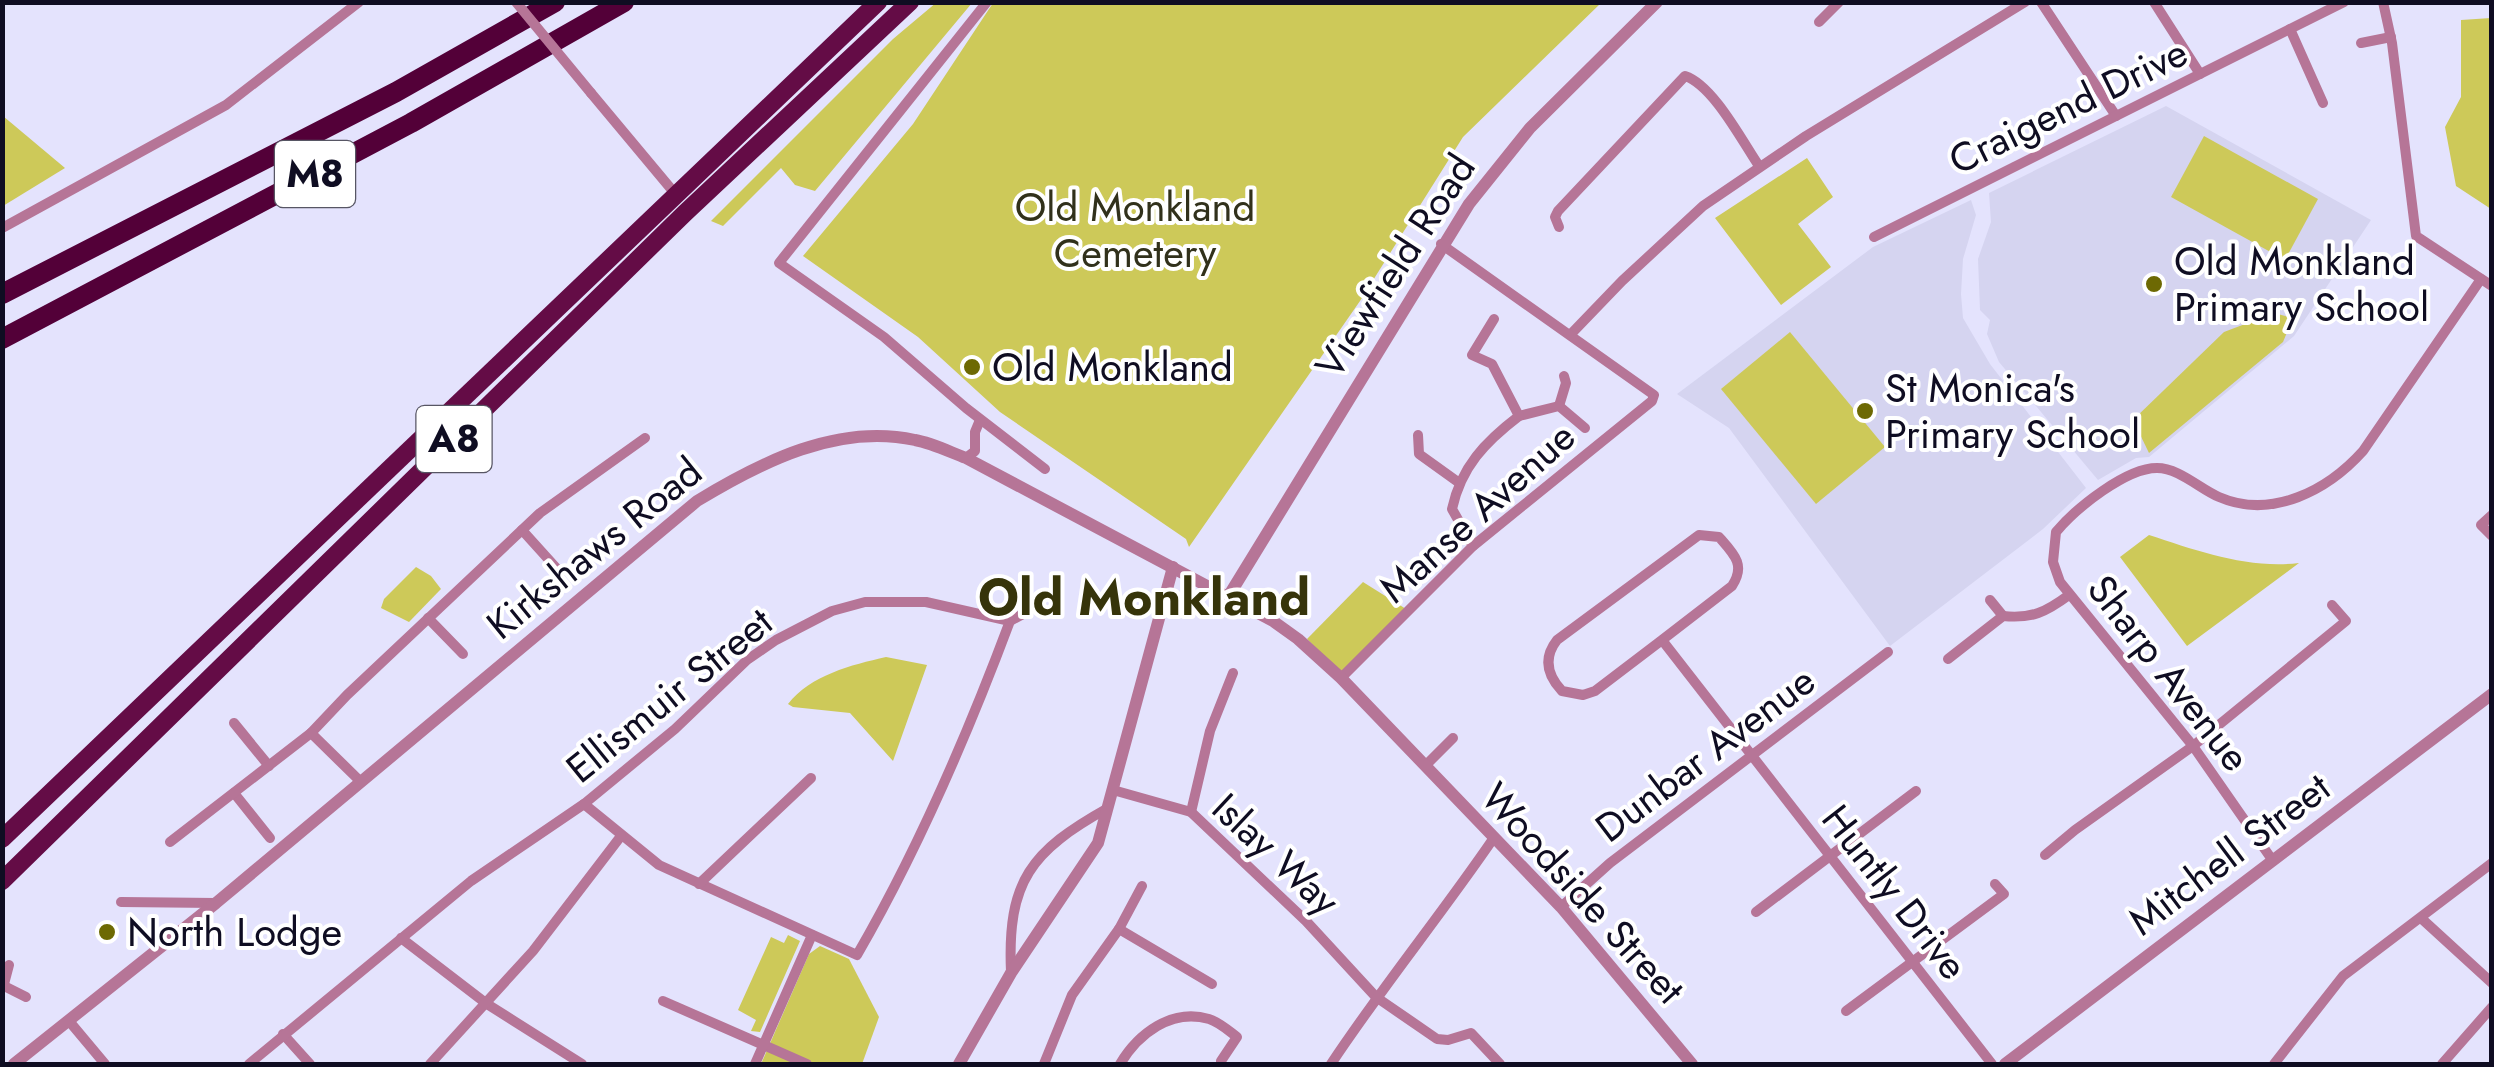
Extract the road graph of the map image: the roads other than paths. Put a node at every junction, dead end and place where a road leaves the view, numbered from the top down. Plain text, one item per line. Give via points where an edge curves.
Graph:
1 (360, 2) edge
2 (516, 2) edge
3 (555, 2) edge
4 (624, 2) edge
5 (878, 2) edge
6 (910, 2) edge
7 (987, 2) edge
8 (1657, 2) edge
9 (1839, 2) edge
10 (2025, 2) edge
11 (2041, 2) edge
12 (2154, 2) edge
13 (2344, 2) edge
14 (2383, 2) edge
15 (1819, 22) dead end
16 (2290, 29) junction
17 (2391, 37) junction
18 (2361, 43) dead end
19 (2200, 74) junction
20 (2323, 103) dead end
21 (2116, 116) junction
22 (1759, 166) junction
23 (678, 197) junction
24 (1560, 227) dead end
25 (2, 228) edge
26 (1874, 237) dead end
27 (1441, 244) junction
28 (2486, 283) edge
29 (2, 294) edge
30 (1494, 318) dead end
31 (1571, 334) junction
32 (2, 338) edge
33 (1564, 376) dead end
34 (1558, 406) junction
35 (1519, 416) junction
36 (980, 420) junction
37 (1585, 428) dead end
38 (1418, 434) dead end
39 (646, 438) dead end
40 (966, 458) junction
41 (1045, 469) dead end
42 (1458, 482) junction
43 (1072, 515) joint
44 (2492, 515) edge
45 (522, 530) junction
46 (2492, 536) edge
47 (1473, 546) junction
48 (1173, 567) junction
49 (558, 571) dead end
50 (2069, 595) junction
51 (1228, 597) junction
52 (1990, 600) dead end
53 (2332, 605) dead end
54 (1023, 614) dead end
55 (2003, 616) junction
56 (428, 618) junction
57 (1010, 621) junction
58 (1662, 640) junction
59 (1888, 652) dead end
60 (463, 654) dead end
61 (1948, 659) dead end
62 (1232, 674) dead end
63 (1341, 678) junction
64 (2492, 694) edge
65 (234, 723) dead end
66 (311, 734) junction
67 (1453, 738) dead end
68 (2193, 746) junction
69 (1752, 754) junction
70 (269, 766) junction
71 (1425, 766) junction
72 (811, 778) dead end
73 (361, 782) junction
74 (1114, 790) junction
75 (1916, 791) dead end
76 (234, 793) junction
77 (584, 804) junction
78 (1109, 808) junction
79 (1192, 812) junction
80 (622, 836) junction
81 (270, 838) dead end
82 (2, 839) edge
83 (1494, 839) junction
84 (170, 842) dead end
85 (2046, 855) dead end
86 (1830, 858) junction
87 (2274, 861) junction
88 (2492, 863) edge
89 (2, 881) edge
90 (699, 884) junction
91 (1995, 884) dead end
92 (1142, 886) dead end
93 (120, 902) dead end
94 (216, 902) junction
95 (1561, 906) junction
96 (1756, 912) dead end
97 (2422, 919) junction
98 (1119, 929) junction
99 (812, 935) junction
100 (401, 938) junction
101 (1911, 962) junction
102 (9, 965) dead end
103 (1011, 972) junction
104 (2492, 983) edge
105 (3, 984) edge
106 (1212, 984) dead end
107 (26, 997) dead end
108 (1376, 997) junction
109 (663, 1001) dead end
110 (487, 1004) junction
111 (2492, 1007) edge
112 (1846, 1011) dead end
113 (69, 1021) junction
114 (283, 1034) junction
115 (763, 1047) junction
116 (1221, 1061) dead end
117 (14, 1064) edge
118 (105, 1064) edge
119 (249, 1064) edge
120 (310, 1064) edge
121 (430, 1064) edge
122 (582, 1064) edge
123 (755, 1064) edge
124 (807, 1064) edge
125 (959, 1064) edge
126 (1044, 1064) edge
127 (1120, 1064) edge
128 (1331, 1064) edge
129 (1500, 1064) edge
130 (1692, 1064) edge
131 (1992, 1064) edge
132 (2006, 1064) edge
133 (2274, 1064) edge
134 (2442, 1064) edge

1 - 25 street via 226,105
2 - 23 street, bridge
3 - 29 highway, M8 via 396,92
4 - 32 highway, M8
5 - 23 highway, A8
6 - 89 highway, A8
7 - 36 street via 779,263 884,337
8 - 27 street, Viewfield Road via 1530,128
9 - 15 street
10 - 22 street
11 - 21 street
12 - 19 street
13 - 16 street, Craigend Drive
14 - 17 street
16 - 19 street, Craigend Drive
16 - 20 street
17 - 18 street
17 - 28 street via 2416,236
19 - 21 street, Craigend Drive
21 - 26 street, Craigend Drive
22 - 24 street via 1712,98 1684,76 1558,211
22 - 31 street via 1703,206
23 - 82 highway, A8
27 - 31 street
27 - 51 street, Viewfield Road
28 - 50 street, Sharp Avenue via 2348,468 2301,497 2256,504 2218,497 2164,469 2137,470 2056,532 2053,562
30 - 35 street via 1472,355 1492,364
31 - 47 street, Manse Avenue via 1654,394 1652,400
33 - 34 street
34 - 35 street
34 - 37 street
35 - 42 street via 1488,440
36 - 40 street via 975,451
36 - 41 street
38 - 42 street via 1419,454
39 - 45 street
40 - 43 street, Kirkshaws Road
40 - 73 street, Kirkshaws Road via 915,440 856,438 762,464 697,501
42 - 47 street via 1452,509
43 - 48 street, Woodside Street
44 - 46 street via 2481,525
45 - 49 street
45 - 56 street
47 - 63 street, Manse Avenue
48 - 51 street, Woodside Street
48 - 74 street
50 - 55 street via 2041,614
50 - 68 street, Sharp Avenue
51 - 63 street, Woodside Street via 1298,639
52 - 55 street
53 - 68 street via 2346,621
54 - 57 street
55 - 61 street
56 - 60 street
56 - 66 street
57 - 77 street, Ellismuir Street via 892,600 832,611 747,660
57 - 99 street via 934,808 857,955
58 - 58 street via 1739,576 1739,561 1719,537 1700,536 1557,640 1548,672 1562,691 1583,696
58 - 69 street, Huntly Drive
59 - 69 street, Dunbar Avenue
62 - 79 street via 1210,731
63 - 71 street, Woodside Street
64 - 87 street, Mitchell Street
65 - 70 street
66 - 70 street
66 - 73 street
67 - 71 street
68 - 85 street
68 - 87 street, Sharp Avenue
69 - 86 street, Huntly Drive
69 - 95 street, Dunbar Avenue
70 - 76 street
71 - 83 street, Woodside Street
72 - 90 street
73 - 94 street, Kirkshaws Road
74 - 78 street
74 - 79 street, Islay Way
75 - 86 street
76 - 81 street
76 - 84 street
77 - 80 street
77 - 100 street, Ellismuir Street
78 - 103 street via 1092,853
78 - 103 street via 1066,834 1028,870 1010,942
79 - 108 street, Islay Way
80 - 90 street via 659,865
80 - 110 street
83 - 95 street, Woodside Street
83 - 108 street
86 - 96 street
86 - 101 street, Huntly Drive
87 - 132 street, Mitchell Street
88 - 97 street
90 - 99 street
91 - 101 street via 2004,894
92 - 98 street
93 - 94 street
94 - 113 street, Kirkshaws Road
95 - 130 street, Woodside Street
97 - 104 street
97 - 133 street via 2343,976
98 - 106 street
98 - 126 street via 1072,994
99 - 115 street
100 - 110 street
100 - 114 street, Ellismuir Street
101 - 112 street
101 - 131 street, Huntly Drive
102 - 105 street
103 - 125 street
105 - 107 street
108 - 128 street
108 - 129 street, Islay Way via 1438,1039 1470,1032
109 - 115 street
110 - 121 street
110 - 122 street
111 - 134 street
113 - 117 street, Kirkshaws Road
113 - 118 street
114 - 119 street, Ellismuir Street
114 - 120 street
115 - 123 street
115 - 124 street
116 - 127 street via 1237,1037 1210,1019 1183,1018 1147,1031

